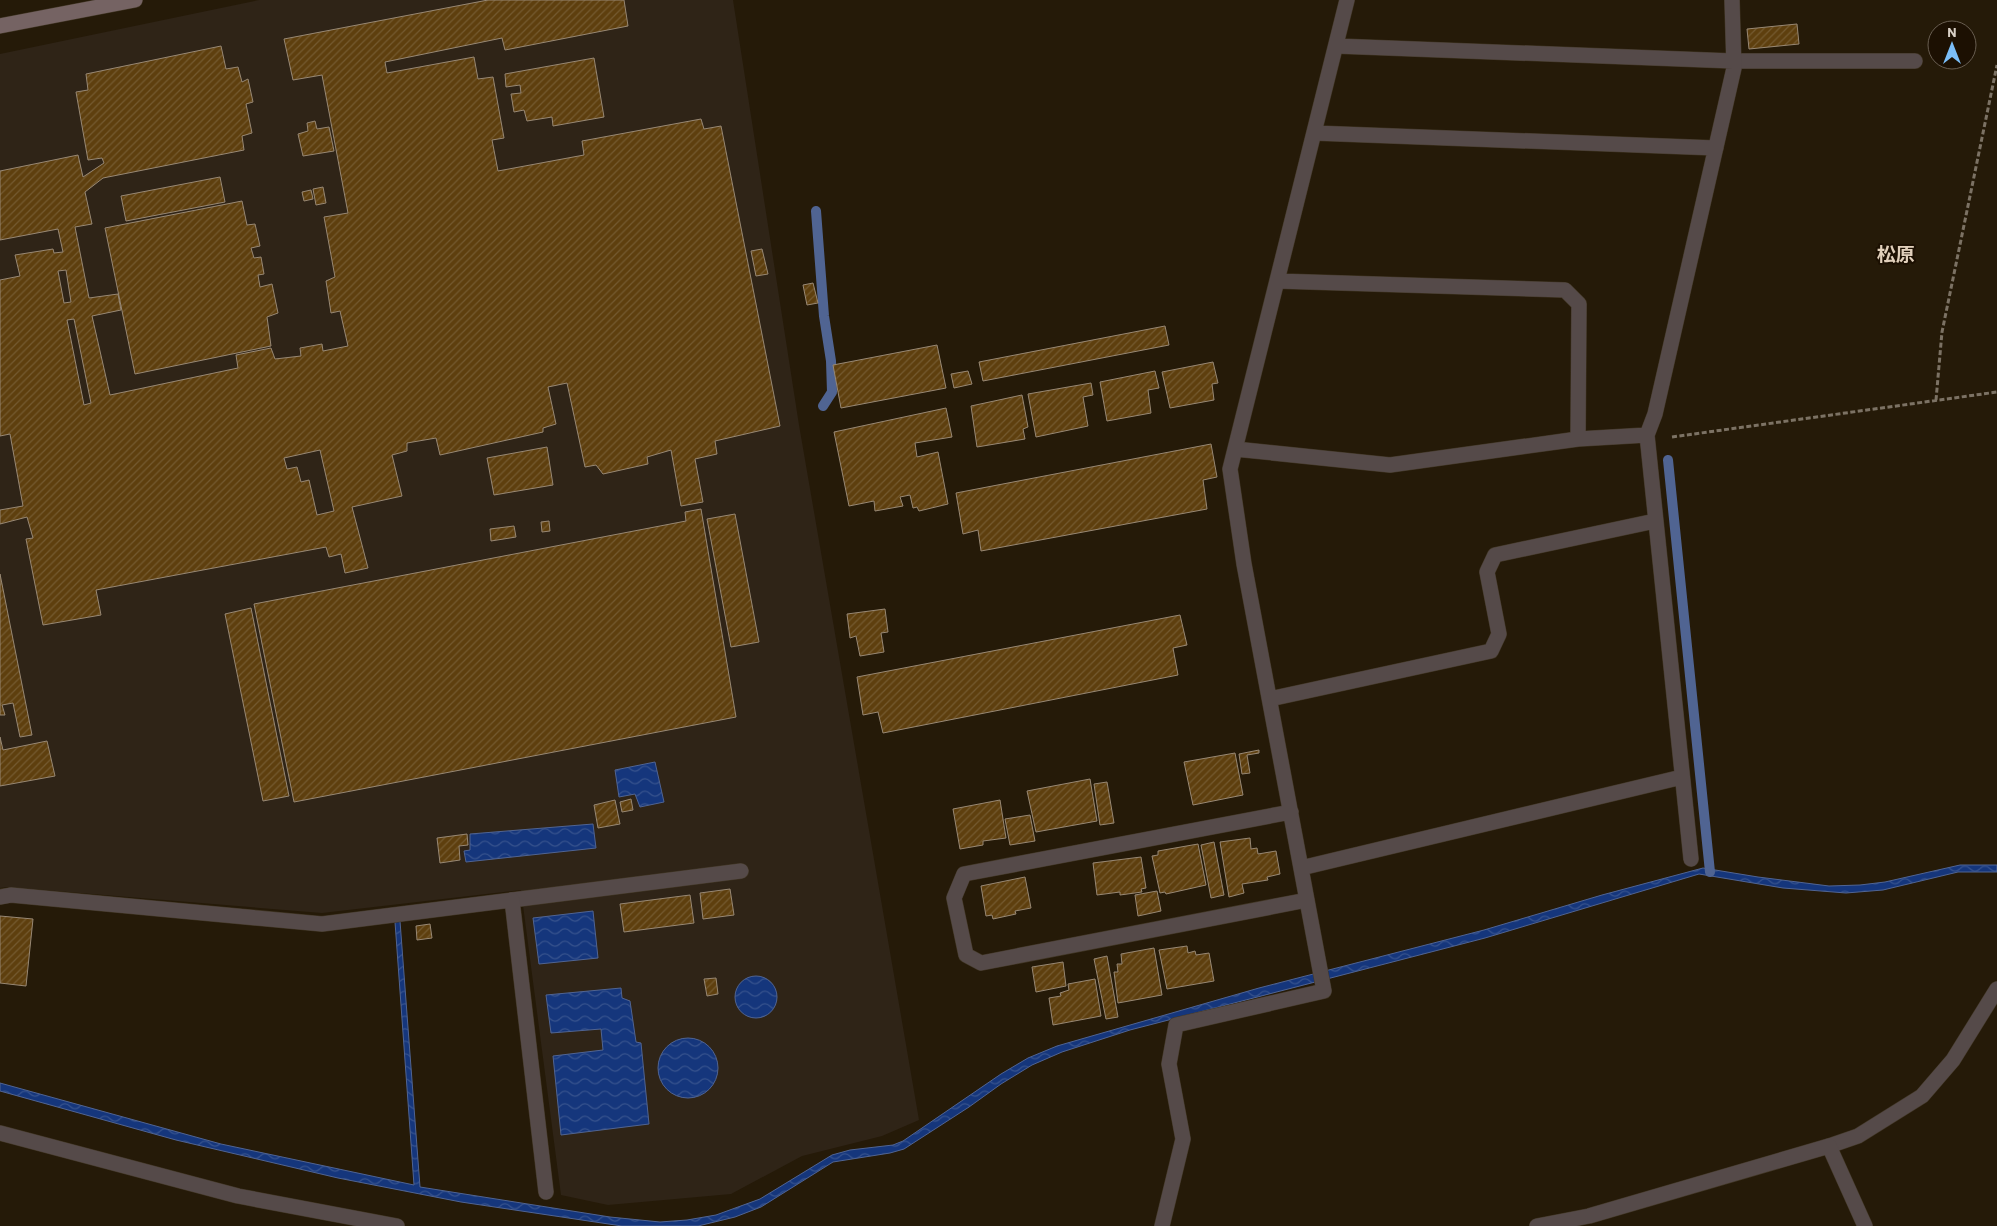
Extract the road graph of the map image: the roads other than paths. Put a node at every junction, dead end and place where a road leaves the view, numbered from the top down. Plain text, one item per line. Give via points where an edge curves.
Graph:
1 (135, 0) edge
2 (1347, 0) edge
3 (1732, 0) edge
4 (0, 26) edge
5 (1336, 46) junction
6 (1734, 61) junction
7 (1915, 61) dead end
8 (1314, 132) junction
9 (1716, 148) junction
10 (1277, 281) junction
11 (1647, 436) junction
12 (1578, 439) junction
13 (1235, 449) junction
14 (1655, 521) junction
15 (1270, 699) junction
16 (1682, 777) junction
17 (1291, 812) junction
18 (1691, 859) dead end
19 (1301, 868) junction
20 (741, 871) dead end
21 (0, 897) edge
22 (512, 900) junction
23 (1307, 900) junction
24 (1997, 989) edge
25 (1997, 1014) edge
26 (1978, 1020) junction
27 (0, 1133) edge
28 (1830, 1146) junction
29 (546, 1192) dead end
30 (397, 1226) edge
31 (1162, 1226) edge
32 (1537, 1226) edge
33 (1865, 1226) edge

1 - 4 street
2 - 5 street
3 - 6 street
5 - 6 street
5 - 8 street
6 - 7 street
6 - 9 street
8 - 9 street
8 - 10 street
9 - 11 street via 1655,414
10 - 12 street via 1565,290 1580,304
10 - 13 street
11 - 12 street
11 - 14 street
12 - 13 street via 1390,465
13 - 15 street via 1230,469
14 - 15 street via 1495,555 1487,572 1499,634 1491,651
14 - 16 street
15 - 17 street
16 - 18 street
16 - 19 street
17 - 19 street
17 - 23 street via 964,874 954,898 966,955 981,963
19 - 23 street
20 - 22 street
21 - 22 street via 11,895 322,924
22 - 29 street
23 - 31 street via 1324,992 1176,1026 1168,1064 1183,1139
24 - 26 street
25 - 26 street
26 - 28 street via 1953,1060 1922,1096 1858,1136
27 - 30 street via 238,1196
28 - 32 street via 1589,1216
28 - 33 street

